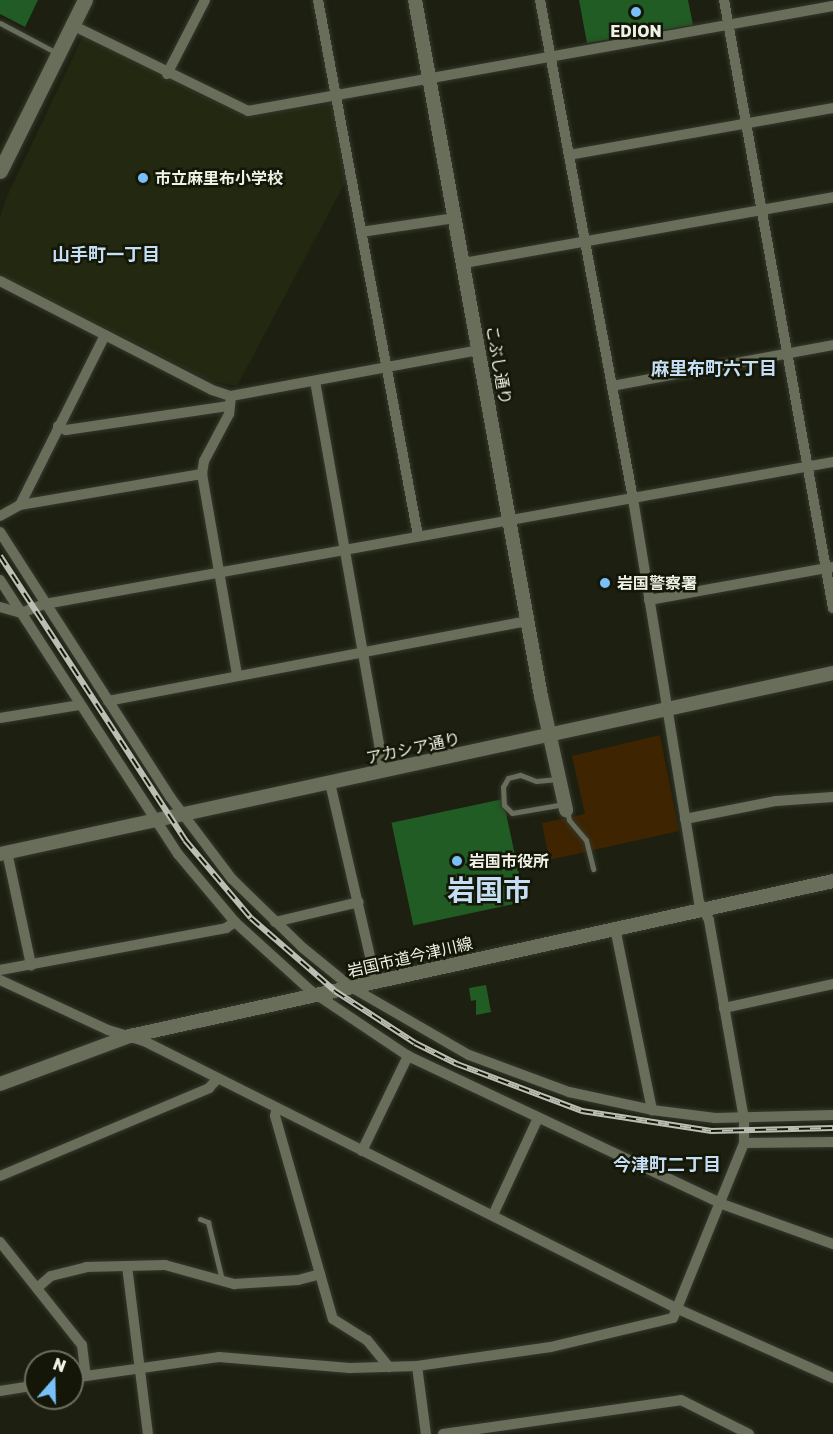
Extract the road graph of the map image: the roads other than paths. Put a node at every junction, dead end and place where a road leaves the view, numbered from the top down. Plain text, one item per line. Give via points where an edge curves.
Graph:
1 (85, 0) edge
2 (205, 0) edge
3 (318, 0) edge
4 (415, 0) edge
5 (540, 0) edge
6 (724, 0) edge
7 (833, 6) edge
8 (0, 23) edge
9 (728, 25) junction
10 (72, 26) junction
11 (58, 53) junction
12 (551, 57) junction
13 (167, 74) junction
14 (430, 80) junction
15 (337, 97) junction
16 (833, 108) edge
17 (746, 123) junction
18 (4, 149) edge
19 (569, 155) junction
20 (0, 171) edge
21 (833, 197) edge
22 (762, 210) junction
23 (455, 218) junction
24 (361, 231) junction
25 (584, 241) junction
26 (464, 263) junction
27 (0, 281) edge
28 (105, 335) junction
29 (833, 345) edge
30 (480, 350) junction
31 (789, 352) junction
32 (388, 366) junction
33 (315, 381) junction
34 (612, 386) junction
35 (230, 401) junction
36 (58, 426) junction
37 (833, 462) edge
38 (808, 465) junction
39 (202, 474) junction
40 (633, 499) junction
41 (20, 505) junction
42 (0, 516) edge
43 (508, 520) junction
44 (0, 532) edge
45 (418, 536) junction
46 (346, 550) junction
47 (829, 567) edge
48 (220, 572) junction
49 (0, 580) edge
50 (649, 600) junction
51 (45, 604) junction
52 (0, 607) edge
53 (833, 608) edge
54 (21, 613) junction
55 (528, 621) junction
56 (362, 652) junction
57 (833, 673) edge
58 (237, 674) junction
59 (108, 701) junction
60 (79, 705) junction
61 (666, 709) junction
62 (0, 718) edge
63 (549, 735) junction
64 (384, 772) junction
65 (558, 779) junction
66 (330, 783) junction
67 (833, 796) edge
68 (566, 806) junction
69 (181, 812) junction
70 (153, 819) junction
71 (685, 819) junction
72 (4, 853) edge
73 (593, 869) dead end
74 (833, 881) edge
75 (359, 902) junction
76 (702, 909) junction
77 (235, 922) junction
78 (274, 922) junction
79 (615, 928) junction
80 (31, 965) junction
81 (0, 970) edge
82 (0, 980) edge
83 (376, 981) junction
84 (833, 984) edge
85 (351, 987) junction
86 (315, 994) junction
87 (724, 1008) junction
88 (129, 1036) junction
89 (408, 1056) junction
90 (218, 1078) junction
91 (0, 1084) edge
92 (277, 1108) junction
93 (652, 1110) junction
94 (833, 1115) edge
95 (538, 1118) junction
96 (744, 1119) junction
97 (833, 1142) edge
98 (744, 1143) junction
99 (362, 1151) junction
100 (0, 1176) edge
101 (722, 1204) junction
102 (493, 1215) junction
103 (200, 1219) dead end
104 (0, 1242) edge
105 (833, 1245) edge
106 (127, 1266) junction
107 (320, 1274) junction
108 (222, 1282) junction
109 (37, 1288) junction
110 (678, 1309) junction
111 (417, 1366) junction
112 (389, 1367) junction
113 (141, 1368) junction
114 (86, 1376) joint
115 (833, 1378) edge
116 (24, 1387) edge
117 (0, 1391) edge
118 (148, 1434) edge
119 (426, 1434) edge
120 (444, 1434) edge
121 (749, 1434) edge

1 - 10 main road
2 - 13 street
3 - 15 street
4 - 14 street, こぶし通り
5 - 12 street
6 - 9 street
7 - 9 street
8 - 11 lane
9 - 12 street
9 - 17 street
10 - 11 main road
10 - 13 street
11 - 18 main road
12 - 14 street
12 - 19 street
13 - 15 street via 244,111
14 - 15 street
14 - 23 street, こぶし通り
15 - 24 street
16 - 17 street
17 - 19 street
17 - 22 street
18 - 20 main road
19 - 25 street
21 - 22 street
22 - 25 street
22 - 31 street
23 - 24 street
23 - 26 street, こぶし通り
24 - 32 street
25 - 26 street
25 - 34 street
26 - 30 street, こぶし通り
27 - 28 street
28 - 35 street
28 - 36 street
29 - 31 street
30 - 32 street
30 - 43 street, こぶし通り
31 - 34 street
31 - 38 street
32 - 33 street
32 - 45 street
33 - 35 street
33 - 46 street
34 - 40 street
35 - 36 street via 66,430
35 - 39 street
36 - 41 street
37 - 38 street
38 - 40 street
38 - 47 street
39 - 41 street
39 - 48 street
40 - 43 street
40 - 50 street
41 - 42 street
43 - 45 street
43 - 55 street, こぶし通り
44 - 51 street
45 - 46 street
46 - 48 street
46 - 56 street
47 - 50 street
47 - 53 street
48 - 51 street
48 - 58 street
49 - 54 street
50 - 61 street
51 - 54 street
51 - 59 street
52 - 54 street
54 - 60 street
55 - 56 street
55 - 63 street, こぶし通り
56 - 58 street
56 - 64 street
57 - 61 street, アカシア通り
58 - 59 street
59 - 69 street
60 - 62 street
60 - 70 street
61 - 63 street, アカシア通り
61 - 71 street
63 - 64 street, アカシア通り
63 - 65 street, こぶし通り
64 - 66 street, アカシア通り
65 - 68 street, こぶし通り
65 - 68 lane via 536,781 520,775 508,778 503,787 504,805 512,813
66 - 69 street, アカシア通り
66 - 75 street
67 - 71 street via 776,801
68 - 73 lane via 568,820 586,840
69 - 70 street, アカシア通り
69 - 78 street via 232,879
70 - 72 street, アカシア通り
70 - 77 street
71 - 76 street
72 - 80 street
74 - 76 street, 岩国市道今津川線
75 - 78 street
75 - 83 street
76 - 79 street, 岩国市道今津川線
76 - 87 street via 709,920
77 - 80 street via 226,928
77 - 86 street
78 - 85 street
79 - 83 street, 岩国市道今津川線
79 - 93 street
80 - 81 street
82 - 88 street
83 - 85 street, 岩国市道今津川線
84 - 87 street
85 - 86 street, 岩国市道今津川線
85 - 93 street via 469,1055 569,1092
86 - 88 street, 岩国市道今津川線
86 - 89 street
87 - 96 street
88 - 90 street
88 - 91 street, 岩国市道今津川線
89 - 95 street
89 - 99 street
90 - 92 street
90 - 100 street via 209,1088
92 - 99 street
92 - 107 street via 275,1116
93 - 96 street
94 - 96 street
95 - 101 street
95 - 102 street
96 - 98 street
97 - 98 street
98 - 101 street
99 - 102 street
101 - 105 street
101 - 110 street
102 - 110 street
103 - 108 lane via 208,1222
104 - 109 street
106 - 108 street via 165,1265
106 - 109 street via 63,1271
106 - 113 street
107 - 108 street via 298,1280
107 - 112 street via 333,1319 367,1340
109 - 114 street via 82,1345
110 - 111 street via 673,1318 604,1335
110 - 115 street
111 - 112 street
111 - 119 street
112 - 113 street via 350,1368 219,1357
113 - 114 street
113 - 118 street
116 - 117 street
120 - 121 street via 681,1400

